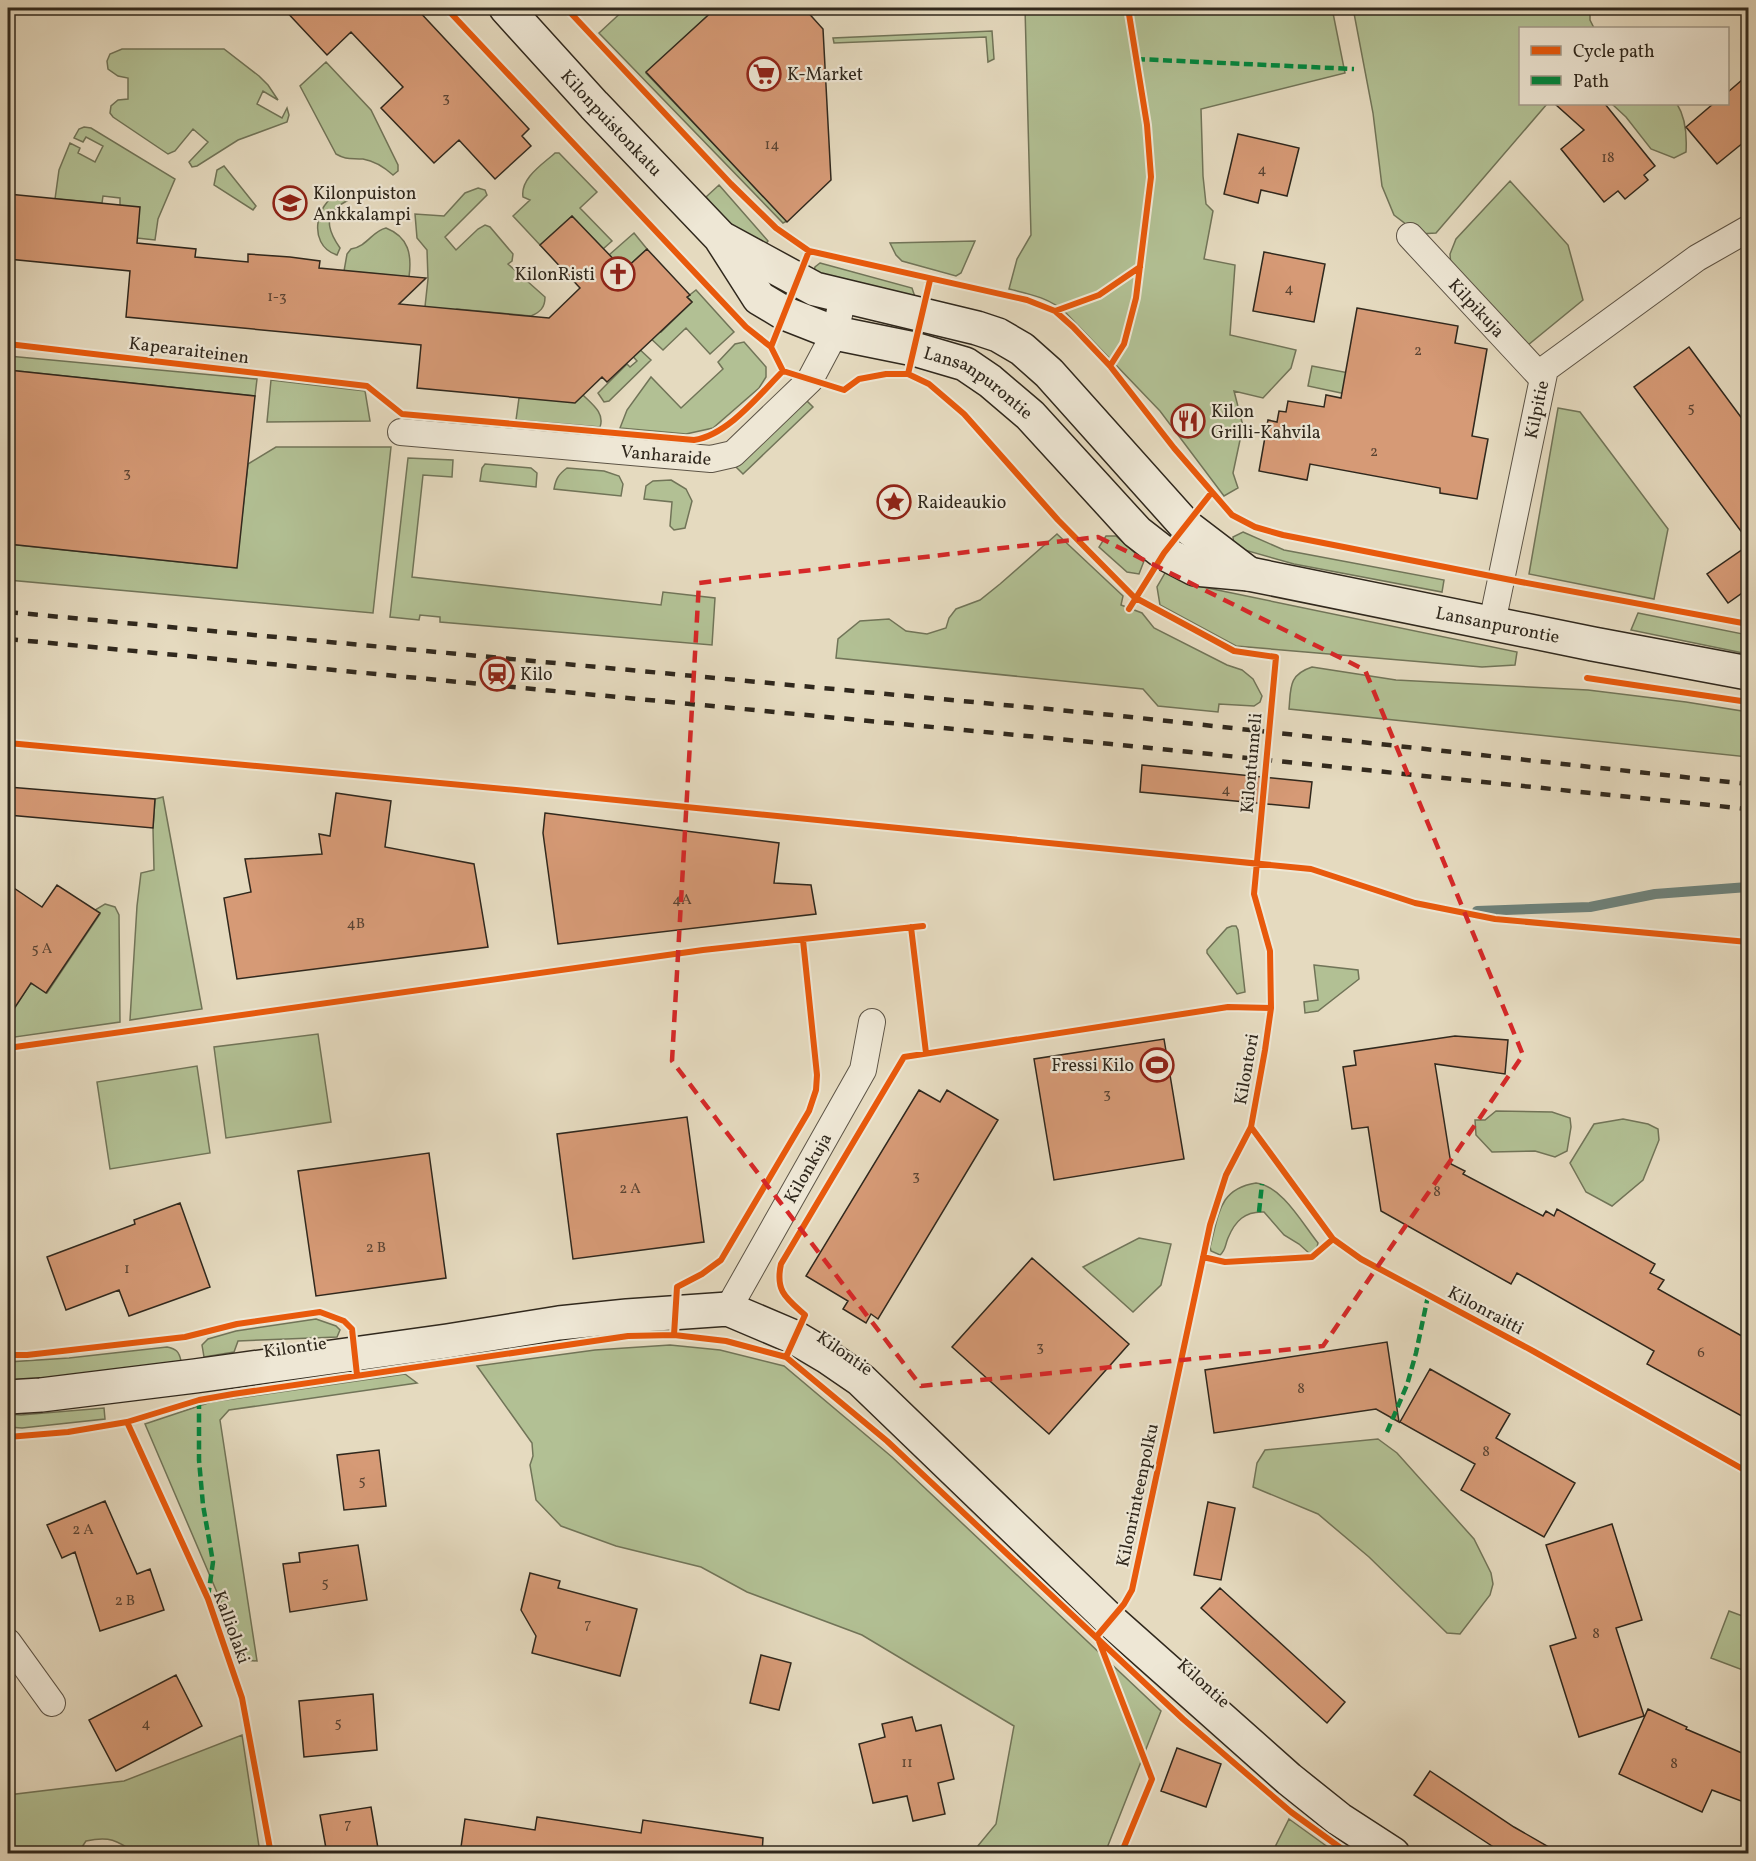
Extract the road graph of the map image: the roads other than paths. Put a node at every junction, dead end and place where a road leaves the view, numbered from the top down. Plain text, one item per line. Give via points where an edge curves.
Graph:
1 (506, 8) edge
2 (1749, 229) edge
3 (1410, 236) dead end
4 (720, 237) junction
5 (843, 297) junction
6 (835, 333) junction
7 (1542, 378) junction
8 (401, 432) dead end
9 (1249, 574) junction
10 (1492, 623) junction
11 (1749, 673) edge
12 (872, 1022) dead end
13 (728, 1309) junction
14 (8, 1397) edge
15 (8, 1642) edge
16 (52, 1703) dead end
17 (1393, 1854) edge

1 - 4 street, Kilonpuistonkatu
2 - 7 street, Kilpitie via 1697,258 1554,361
3 - 7 street, Kilpikuja
4 - 5 street, Lansanpurontie via 815,288
4 - 6 street, Lansanpurontie via 759,298 784,313
5 - 6 street, Vanharaide
5 - 9 street, Lansanpurontie via 977,328 1022,349 1049,373 1186,526
6 - 8 street, Vanharaide via 810,380 733,454 711,459
6 - 9 street, Lansanpurontie via 965,364 1030,415 1137,531 1164,553 1195,569
7 - 10 street, Kilpitie
9 - 10 street, Lansanpurontie
10 - 11 street, Lansanpurontie
12 - 13 street, Kilonkuja via 862,1070
13 - 14 street, Kilontie via 559,1323 183,1377
13 - 17 street, Kilontie via 795,1337 861,1380 1110,1620 1289,1779 1339,1819
15 - 16 street

